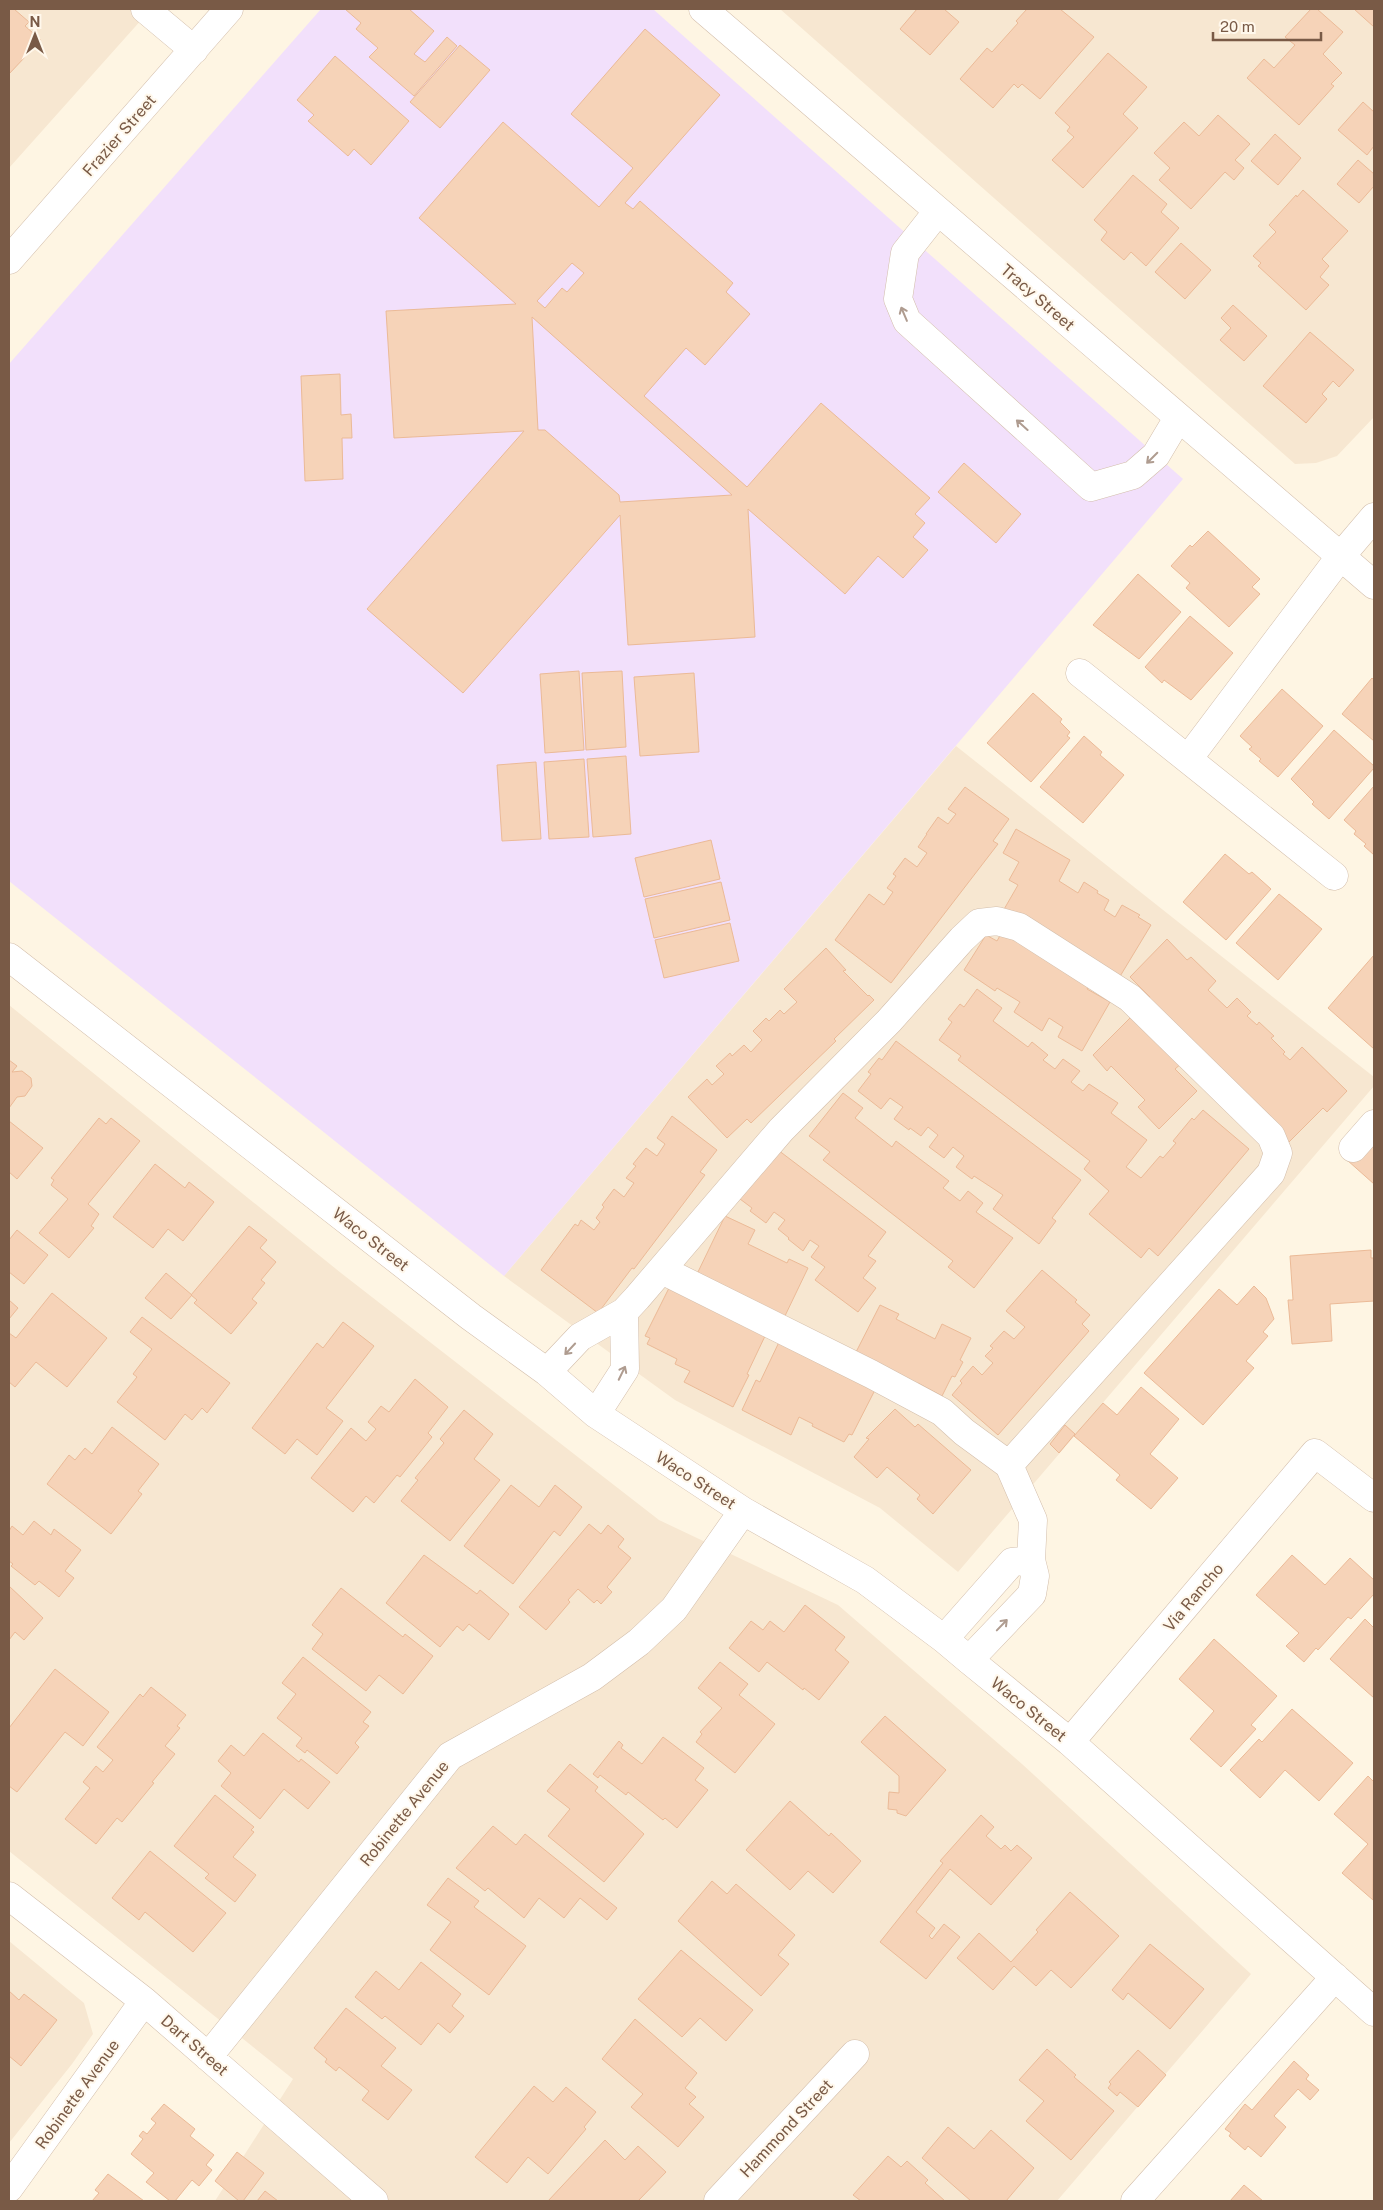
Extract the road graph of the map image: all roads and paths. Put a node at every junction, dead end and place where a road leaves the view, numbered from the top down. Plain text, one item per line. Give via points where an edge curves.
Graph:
1 (145, 9) edge
2 (229, 9) edge
3 (703, 9) edge
4 (194, 50) junction
5 (938, 211) junction
6 (9, 260) edge
7 (1178, 418) junction
8 (1374, 517) edge
9 (1340, 557) junction
10 (1374, 585) edge
11 (1080, 673) dead end
12 (1188, 759) junction
13 (1334, 876) dead end
14 (9, 958) edge
15 (1374, 1124) edge
16 (1353, 1148) dead end
17 (662, 1270) junction
18 (624, 1312) junction
19 (547, 1372) junction
20 (596, 1414) junction
21 (1009, 1465) junction
22 (1374, 1498) edge
23 (743, 1511) junction
24 (1031, 1560) junction
25 (944, 1638) junction
26 (969, 1660) junction
27 (1070, 1742) junction
28 (9, 1896) edge
29 (1335, 1977) junction
30 (144, 2001) junction
31 (1374, 2012) edge
32 (855, 2054) dead end
33 (208, 2057) junction
34 (9, 2188) edge
35 (374, 2201) edge
36 (718, 2201) edge
37 (1135, 2201) edge

1 - 4 street
2 - 4 street, Frazier Street
3 - 5 street, Tracy Street
4 - 6 street, Frazier Street
5 - 7 street, Tracy Street
7 -> 5 street via 1156,455 1133,475 1091,487 907,321 898,299 905,253
7 - 9 street, Tracy Street
8 - 9 street
9 - 10 street, Tracy Street
9 - 12 street
11 - 12 street
12 - 13 street
14 - 19 street, Waco Street
15 - 16 street
17 - 18 street
17 - 21 street via 942,1412
17 - 21 street via 781,1130 889,1021 962,939 979,923 997,921 1019,927 1130,998 1271,1136 1278,1152 1271,1173
18 -> 19 street via 580,1337
20 -> 18 street via 626,1369
19 - 20 street, Waco Street
20 - 23 street, Waco Street
21 - 24 street via 1033,1520
22 - 27 street, Via Rancho via 1315,1452
23 - 25 street, Waco Street via 865,1580
23 - 33 street, Robinette Avenue via 674,1609 639,1642 592,1677 450,1756
24 - 25 street via 1012,1562
26 -> 24 street via 1032,1594 1035,1576
25 - 26 street, Waco Street
26 - 27 street, Waco Street
27 - 29 street, Waco Street
28 - 30 street, Dart Street
29 - 31 street, Waco Street
29 - 37 street
30 - 33 street, Dart Street
30 - 34 street, Robinette Avenue
32 - 36 street, Hammond Street
33 - 35 street, Dart Street

